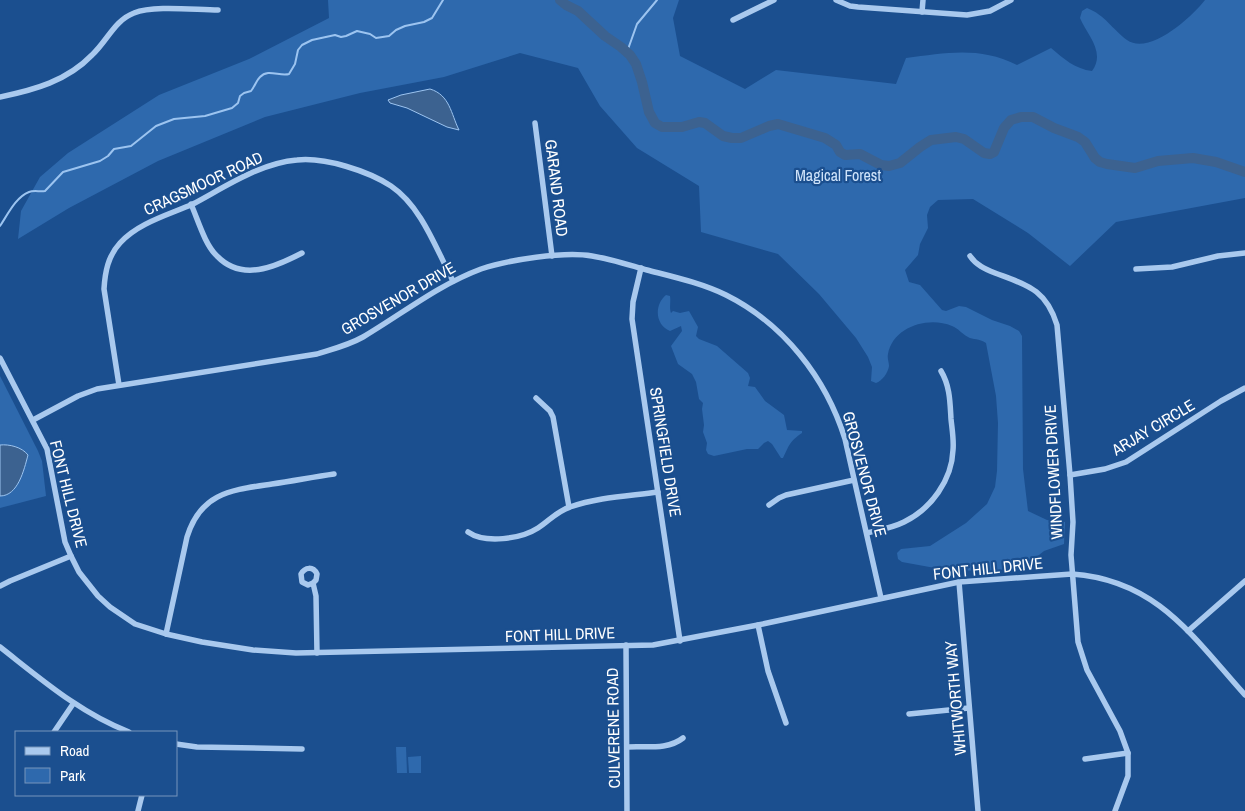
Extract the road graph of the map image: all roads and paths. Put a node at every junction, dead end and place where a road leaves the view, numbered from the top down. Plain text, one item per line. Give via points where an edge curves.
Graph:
1 (774, 0) edge
2 (836, 0) edge
3 (923, 0) edge
4 (1011, 0) edge
5 (218, 10) dead end
6 (922, 12) junction
7 (732, 20) dead end
8 (0, 97) edge
9 (535, 123) dead end
10 (191, 204) junction
11 (302, 253) dead end
12 (1245, 253) edge
13 (552, 256) junction
14 (970, 256) dead end
15 (641, 268) junction
16 (1136, 269) dead end
17 (453, 281) junction
18 (0, 358) edge
19 (941, 372) dead end
20 (119, 385) junction
21 (1245, 388) edge
22 (536, 398) dead end
23 (33, 420) junction
24 (334, 474) dead end
25 (1070, 475) junction
26 (854, 480) junction
27 (658, 492) junction
28 (769, 505) dead end
29 (569, 507) junction
30 (468, 532) dead end
31 (867, 533) junction
32 (71, 556) junction
33 (1072, 574) junction
34 (959, 582) junction
35 (1245, 582) edge
36 (313, 583) dead end
37 (0, 586) edge
38 (881, 598) junction
39 (758, 625) junction
40 (1188, 631) junction
41 (166, 634) junction
42 (680, 641) junction
43 (626, 646) junction
44 (0, 647) edge
45 (316, 653) junction
46 (1245, 695) edge
47 (74, 704) junction
48 (969, 708) junction
49 (909, 714) dead end
50 (786, 723) dead end
51 (55, 731) edge
52 (127, 731) edge
53 (683, 738) dead end
54 (178, 744) edge
55 (628, 746) junction
56 (302, 749) dead end
57 (1128, 753) junction
58 (1085, 759) dead end
59 (142, 796) edge
60 (138, 811) edge
61 (627, 811) edge
62 (978, 811) edge
63 (1115, 811) edge

1 - 7 street
2 - 6 street via 850,6
3 - 6 street
4 - 6 street via 979,14
5 - 8 street via 149,9 133,13 119,21 92,56 68,75 41,87
9 - 13 street, GARAND ROAD
10 - 11 street via 216,256 237,269 260,270
10 - 17 street, CRAGSMOOR ROAD via 278,163 298,159 334,164 377,178 401,194 422,220
10 - 20 street, CRAGSMOOR ROAD via 128,235 107,264 104,289
12 - 16 street via 1172,267
13 - 15 street, GROSVENOR DRIVE via 591,256
13 - 17 street, GROSVENOR DRIVE via 499,264
14 - 25 street, WINDFLOWER DRIVE via 987,270 1036,290 1050,306 1057,325
15 - 26 street, GROSVENOR DRIVE via 726,295 782,335 810,367 832,403 846,439
15 - 27 street, SPRINGFIELD DRIVE via 632,318
17 - 20 street, GROSVENOR DRIVE via 362,338 317,354
18 - 23 street, FONT HILL DRIVE
19 - 31 street via 949,392 953,438 946,478 922,512 904,522
20 - 23 street, GROSVENOR DRIVE via 78,396
21 - 25 street, ARJAY CIRCLE via 1126,462
22 - 29 street via 550,411 555,426
23 - 32 street, FONT HILL DRIVE via 47,449 61,524
24 - 41 street via 226,492 202,508 187,537
25 - 33 street, WINDFLOWER DRIVE
26 - 28 street via 786,495
26 - 31 street, GROSVENOR DRIVE
27 - 29 street
27 - 42 street, SPRINGFIELD DRIVE
29 - 30 street via 524,535 487,539
31 - 38 street, GROSVENOR DRIVE
32 - 37 street
32 - 41 street, FONT HILL DRIVE via 88,584 110,607 136,624
33 - 34 street, FONT HILL DRIVE
33 - 40 street, FONT HILL DRIVE via 1113,581 1139,592 1164,608
33 - 57 street, WINDFLOWER DRIVE via 1081,656
34 - 38 street, FONT HILL DRIVE
34 - 48 street, WHITWORTH WAY
35 - 40 street
36 - 45 street
38 - 39 street, FONT HILL DRIVE
39 - 42 street, FONT HILL DRIVE
39 - 50 street via 768,671
40 - 46 street, FONT HILL DRIVE
41 - 45 street, FONT HILL DRIVE via 237,648
42 - 43 street, FONT HILL DRIVE
43 - 45 street, FONT HILL DRIVE
43 - 55 street, CULVERENE ROAD
44 - 47 street
47 - 51 street
47 - 52 street
48 - 49 street
48 - 62 street, WHITWORTH WAY
53 - 55 street via 672,745
54 - 56 street
55 - 61 street, CULVERENE ROAD
57 - 58 street
57 - 63 street, WINDFLOWER DRIVE via 1128,776
59 - 60 street

